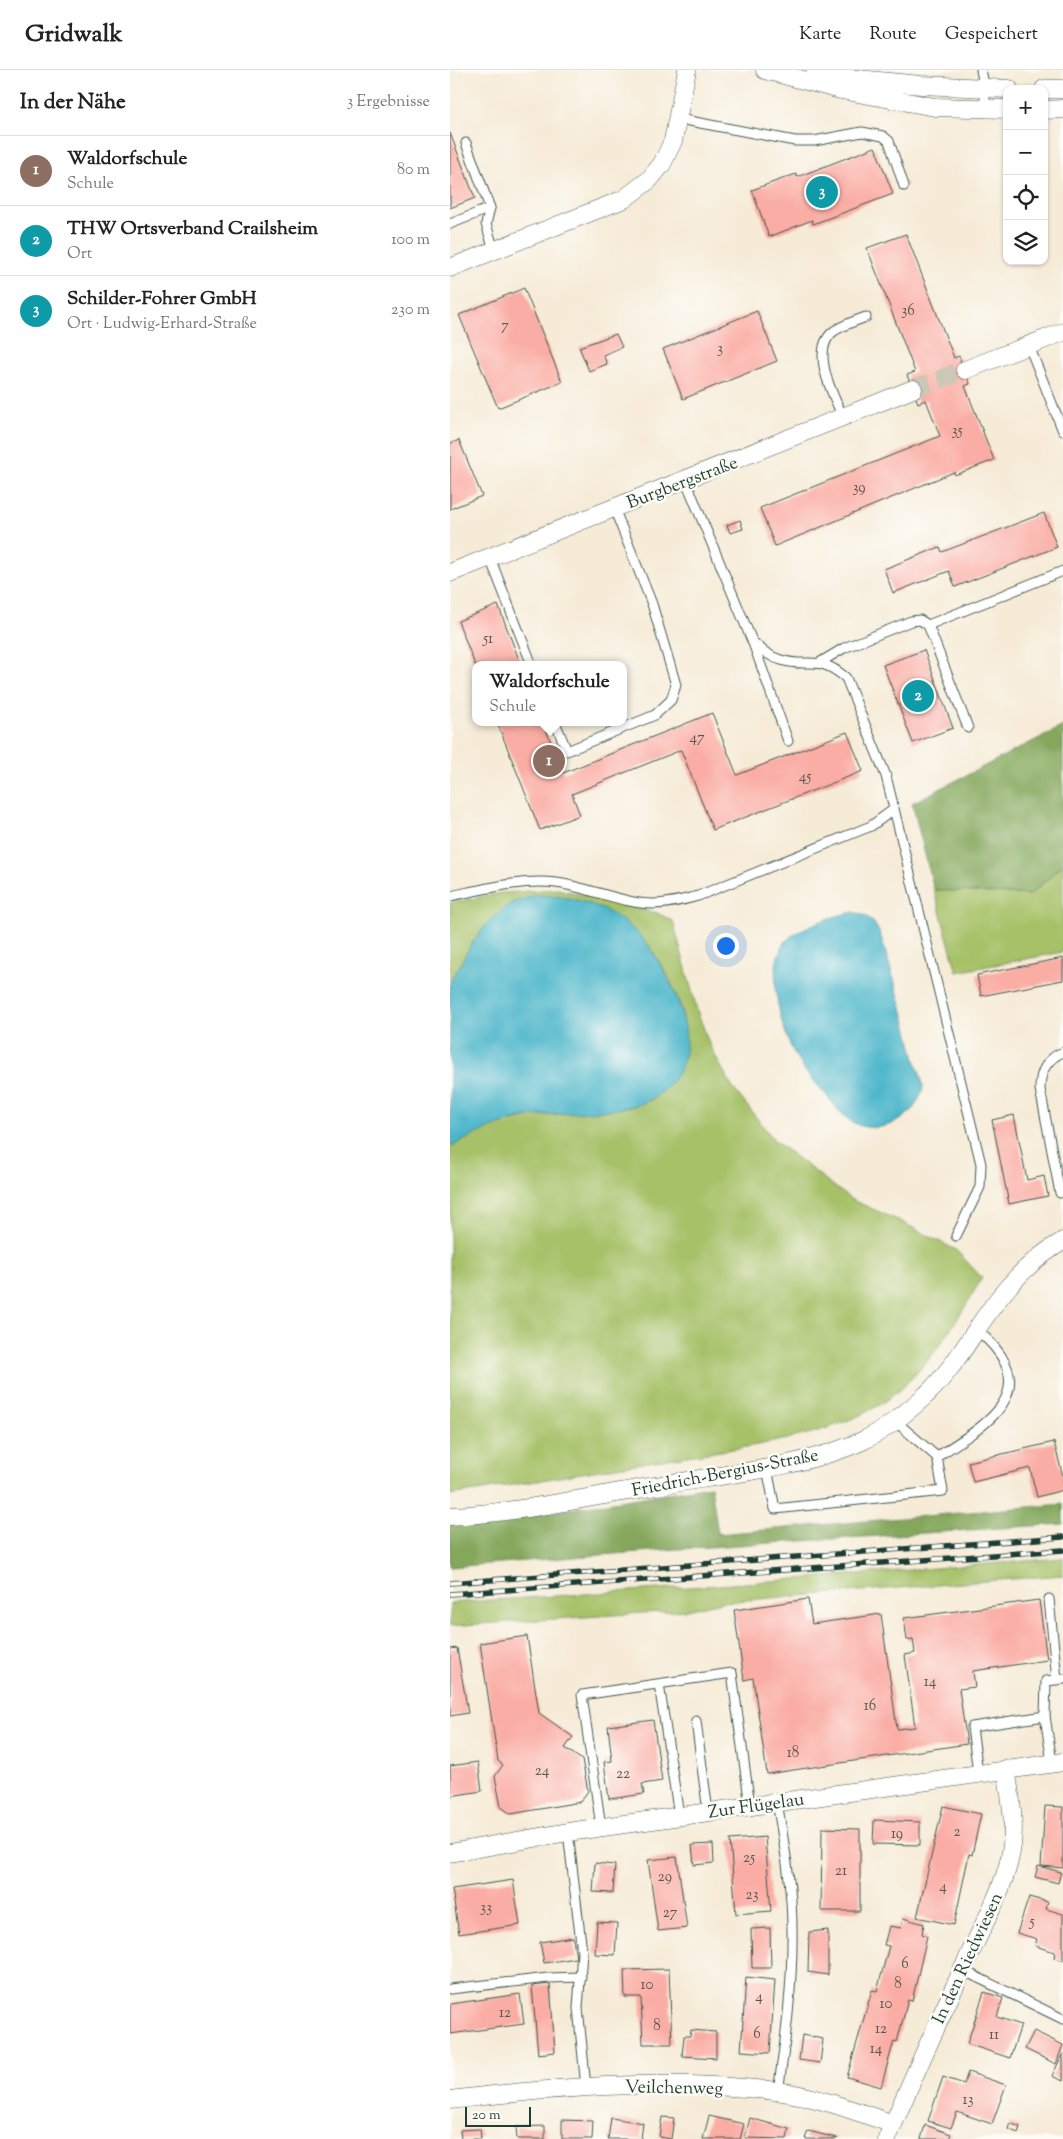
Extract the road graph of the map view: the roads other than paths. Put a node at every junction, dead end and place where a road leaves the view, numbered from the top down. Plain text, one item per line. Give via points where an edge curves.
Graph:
1 (687, 70) edge
2 (981, 70) edge
3 (769, 71) edge
4 (985, 88) junction
5 (1003, 89) edge
6 (1048, 89) edge
7 (1063, 89) edge
8 (985, 108) junction
9 (1003, 109) edge
10 (1063, 109) edge
11 (1048, 110) edge
12 (679, 118) junction
13 (466, 144) dead end
14 (904, 186) dead end
15 (490, 208) junction
16 (450, 224) edge
17 (494, 250) junction
18 (450, 268) edge
19 (866, 317) dead end
20 (1063, 332) edge
21 (1029, 346) junction
22 (965, 370) tunnel mouth
23 (913, 389) tunnel mouth
24 (843, 417) junction
25 (1063, 431) edge
26 (686, 481) junction
27 (614, 508) junction
28 (490, 558) junction
29 (1063, 571) edge
30 (450, 573) edge
31 (928, 625) junction
32 (752, 641) junction
33 (530, 661) edge
34 (819, 662) junction
35 (557, 726) edge
36 (968, 728) dead end
37 (788, 741) dead end
38 (893, 810) junction
39 (450, 896) edge
40 (1063, 1052) edge
41 (1060, 1193) dead end
42 (956, 1236) dead end
43 (1062, 1242) edge
44 (978, 1330) junction
45 (895, 1421) junction
46 (937, 1457) junction
47 (767, 1468) junction
48 (450, 1516) edge
49 (1049, 1599) dead end
50 (1060, 1679) edge
51 (659, 1684) junction
52 (1046, 1716) junction
53 (696, 1721) dead end
54 (1057, 1762) edge
55 (1006, 1769) junction
56 (978, 1773) junction
57 (777, 1802) junction
58 (750, 1806) junction
59 (708, 1812) junction
60 (678, 1816) junction
61 (601, 1827) junction
62 (568, 1832) junction
63 (450, 1853) edge
64 (962, 1970) junction
65 (581, 1977) junction
66 (450, 1989) edge
67 (1063, 2019) edge
68 (586, 2086) junction
69 (778, 2092) junction
70 (450, 2100) edge
71 (890, 2131) edge

1 - 12 street
2 - 4 lane
3 - 4 street
3 - 8 street via 842,90 935,107
4 - 5 street
4 - 8 lane
6 - 7 street
8 - 9 street
10 - 11 street
12 - 14 lane via 795,141 875,132 889,141
12 - 17 street via 662,164 649,180 624,199
13 - 15 lane
15 - 16 lane
15 - 17 lane via 486,224
17 - 18 street
19 - 24 lane via 833,332 824,348 827,377
20 - 21 street
21 - 22 street
21 - 25 lane
23 - 24 street, Burgbergstraße
24 - 26 street, Burgbergstraße
26 - 27 street, Burgbergstraße
26 - 32 lane
27 - 28 street, Burgbergstraße
27 - 35 lane via 652,604 676,685 671,700 655,715 567,751
28 - 30 street, Burgbergstraße
28 - 33 lane
29 - 31 lane
31 - 34 lane via 920,620 911,621 844,648
31 - 36 lane
32 - 34 lane via 766,654 781,661
32 - 37 lane
34 - 38 lane via 834,667 846,678 886,776
38 - 39 lane via 871,826 674,903 652,904 554,883 519,884
38 - 42 lane via 981,1164 980,1187
40 - 41 lane via 1050,1060 1040,1078
43 - 44 street, Friedrich-Bergius-Straße via 1037,1258 1010,1284
44 - 45 street, Friedrich-Bergius-Straße via 951,1368
44 - 46 lane via 1006,1364 1010,1381 1008,1397 997,1413
45 - 46 lane
45 - 47 street, Friedrich-Bergius-Straße via 862,1441
46 - 47 lane via 943,1492 775,1509
47 - 48 street, Friedrich-Bergius-Straße via 502,1512
49 - 50 lane
50 - 52 lane via 1046,1681
51 - 58 lane via 732,1673
51 - 60 lane
51 - 61 lane via 582,1695
52 - 54 lane
52 - 56 lane via 972,1727
53 - 59 lane
54 - 55 street, Zur Flügelau
55 - 56 street, Zur Flügelau
55 - 64 street, In den Riedwiesen via 1012,1822 1008,1866
56 - 57 street, Zur Flügelau
57 - 58 street, Zur Flügelau
57 - 69 lane via 789,1880 792,1927 789,2016
58 - 59 street, Zur Flügelau
59 - 60 street, Zur Flügelau
60 - 61 street, Zur Flügelau
61 - 62 street, Zur Flügelau
62 - 63 street, Zur Flügelau
62 - 65 lane via 582,1952
64 - 67 lane
64 - 71 street, In den Riedwiesen
65 - 66 lane
65 - 68 lane via 578,2008
68 - 69 street, Veilchenweg via 706,2086
68 - 70 street, Veilchenweg
69 - 71 street, Veilchenweg via 837,2104

